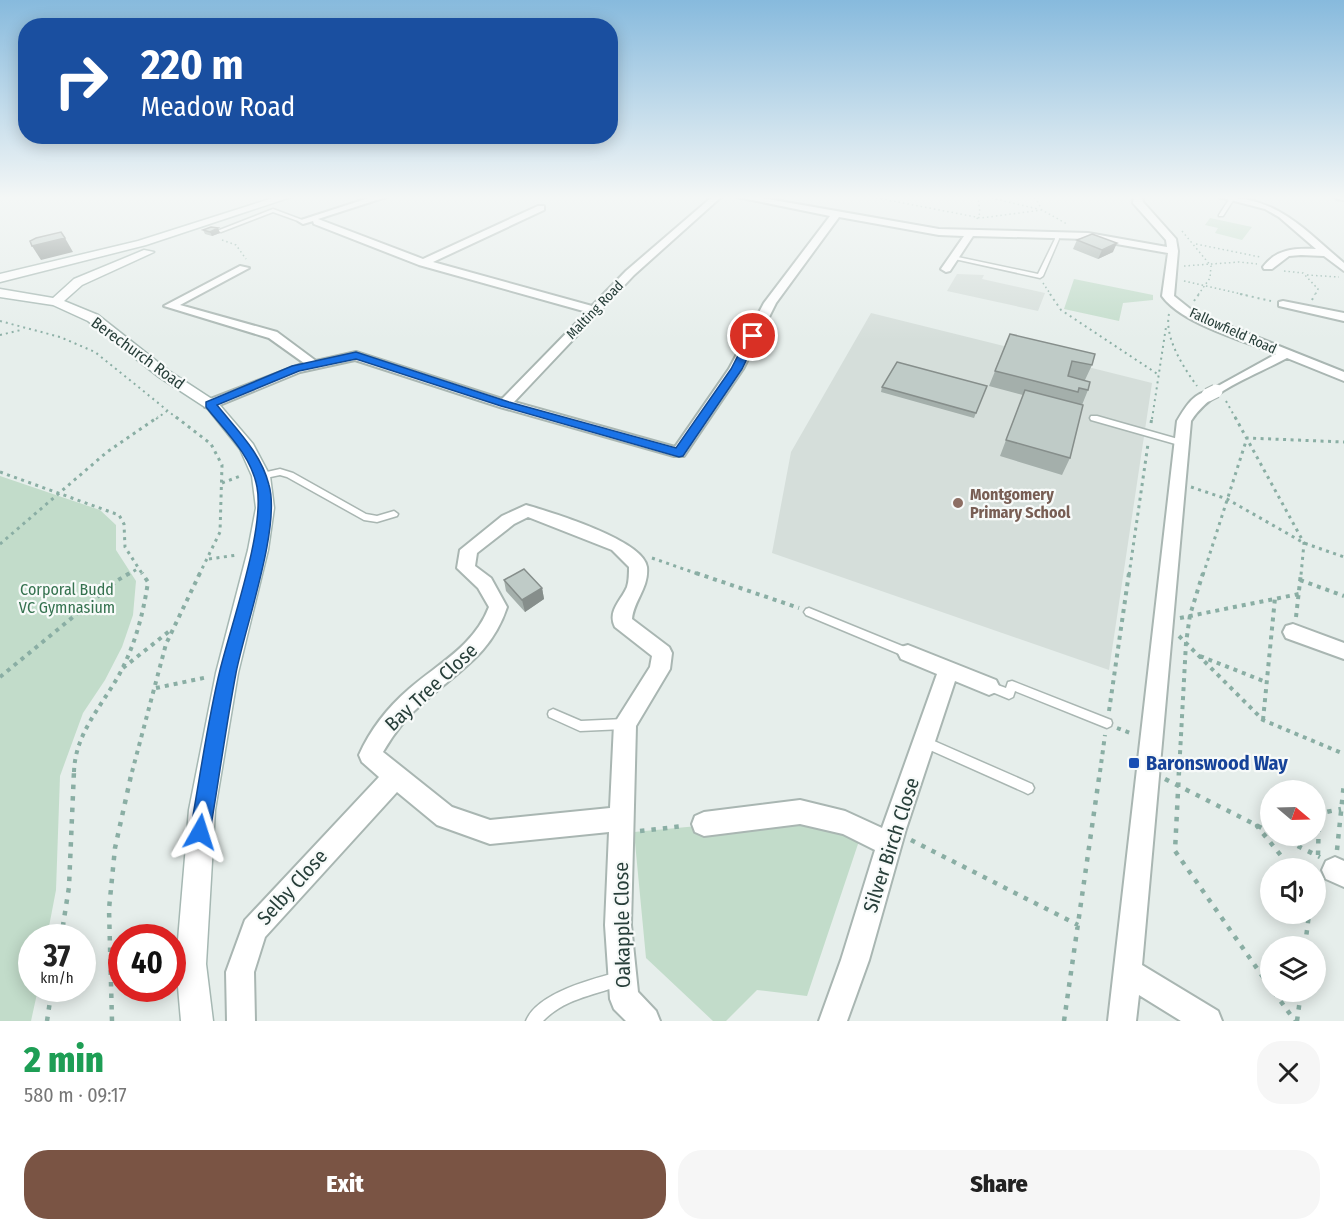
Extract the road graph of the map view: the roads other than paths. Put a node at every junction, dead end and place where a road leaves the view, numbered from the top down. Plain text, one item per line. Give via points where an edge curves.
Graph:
1 (138, 245) edge
2 (165, 245) edge
3 (376, 245) edge
4 (462, 245) edge
5 (662, 245) edge
6 (813, 245) edge
7 (962, 245) edge
8 (1054, 245) edge
9 (1135, 245) edge
10 (1172, 245) edge
11 (1316, 245) edge
12 (1173, 251) junction
13 (1326, 253) junction
14 (953, 258) junction
15 (423, 263) junction
16 (1270, 264) road end
17 (244, 268) road end
18 (1344, 268) edge
19 (946, 269) dead end
20 (0, 278) edge
21 (0, 293) edge
22 (56, 302) junction
23 (1283, 304) road end
24 (594, 310) junction
25 (1344, 317) edge
26 (1285, 354) junction
27 (314, 365) junction
28 (1344, 376) edge
29 (210, 404) junction
30 (505, 404) junction
31 (1094, 418) dead end
32 (1182, 443) junction
33 (260, 473) junction
34 (394, 514) dead end
35 (809, 612) road end
36 (1293, 632) road end
37 (1344, 651) edge
38 (908, 653) joint
39 (950, 670) junction
40 (989, 686) joint
41 (554, 714) dead end
42 (1107, 723) road end
43 (625, 724) junction
44 (924, 742) junction
45 (394, 777) junction
46 (1028, 788) dead end
47 (704, 824) road end
48 (620, 826) junction
49 (891, 838) junction
50 (1127, 972) junction
51 (622, 978) junction
52 (196, 1021) edge
53 (241, 1021) edge
54 (533, 1021) edge
55 (646, 1021) edge
56 (834, 1021) edge
57 (1122, 1021) edge
58 (1208, 1021) edge

1 - 20 street
2 - 22 street via 78,282
3 - 15 street
4 - 15 street
5 - 24 street, Malting Road
6 - 30 street via 770,303 736,369 679,453
7 - 14 street
8 - 14 lane via 1040,276
9 - 12 street
10 - 12 street
11 - 13 street
12 - 26 street, Fallowfield Road via 1168,296 1174,304
13 - 16 street via 1292,251 1282,253
13 - 18 street
14 - 19 street
15 - 24 street
17 - 27 street via 170,306 273,335
21 - 22 street, Berechurch Road
22 - 29 street, Berechurch Road via 93,318 164,374
23 - 25 street
24 - 30 street, Malting Road
26 - 28 street, Fallowfield Road
26 - 32 street via 1194,405 1184,421
27 - 29 street
27 - 30 street via 356,356
29 - 33 street, Berechurch Road via 248,448
31 - 32 lane
32 - 50 street
33 - 34 lane via 290,475 364,518
33 - 52 street, Berechurch Road via 265,508 227,673 202,810 191,964
35 - 38 lane
36 - 37 street
38 - 39 street
39 - 40 street
39 - 44 street, Silver Birch Close
40 - 42 lane via 1009,694 1012,685
41 - 43 lane via 580,726
43 - 45 street, Bay Tree Close via 660,669 662,652 622,622 624,606 637,587 638,565 618,546 526,511 469,550 466,568 485,583 498,607 493,626 460,664 424,688 382,730 370,755
43 - 48 street, Bay Tree Close
44 - 46 lane
44 - 49 street, Silver Birch Close
45 - 48 street, Bay Tree Close via 445,817 490,832
45 - 53 street, Selby Close via 254,929 240,972
47 - 49 street via 800,812
48 - 51 street, Oakapple Close via 618,925
49 - 56 street, Silver Birch Close
50 - 57 street
50 - 58 street
51 - 54 lane via 562,999
51 - 55 street, Oakapple Close via 624,999

